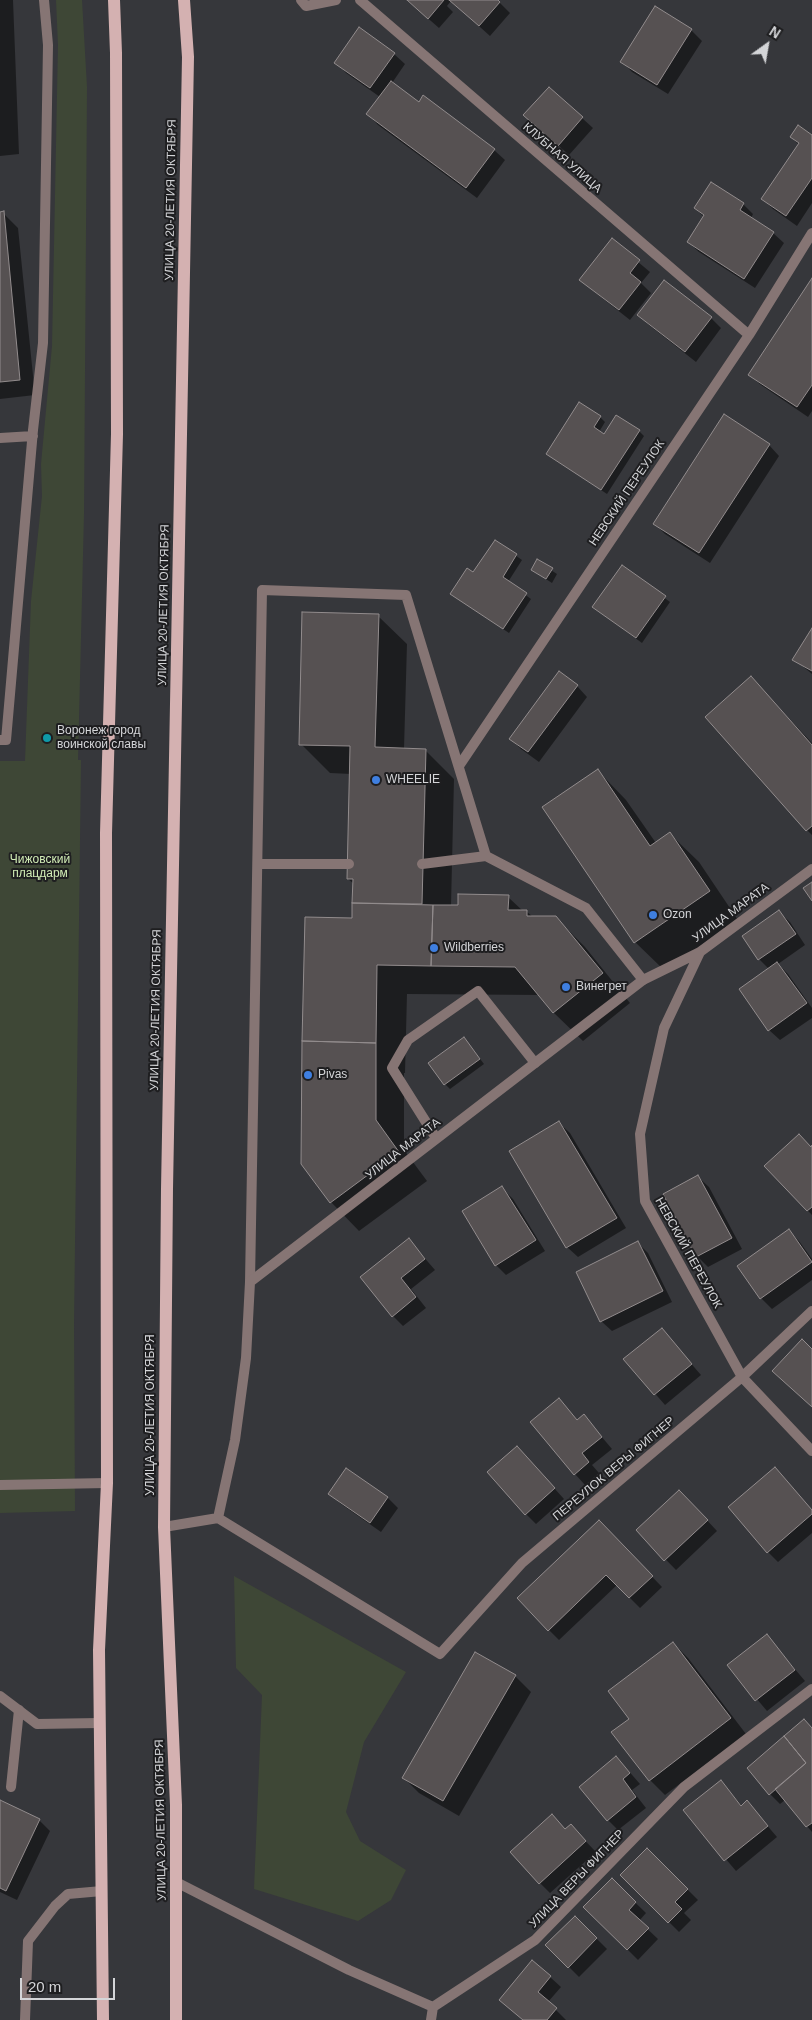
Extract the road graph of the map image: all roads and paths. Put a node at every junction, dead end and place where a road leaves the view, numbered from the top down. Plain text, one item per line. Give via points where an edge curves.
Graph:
1 (44, 0) edge
2 (114, 0) edge
3 (184, 0) edge
4 (301, 0) edge
5 (336, 0) edge
6 (360, 0) edge
7 (812, 233) edge
8 (749, 336) junction
9 (33, 436) junction
10 (0, 438) edge
11 (0, 740) edge
12 (459, 766) junction
13 (486, 856) junction
14 (258, 864) junction
15 (349, 864) dead end
16 (422, 864) dead end
17 (812, 869) edge
18 (700, 952) junction
19 (643, 980) junction
20 (535, 1063) junction
21 (436, 1138) junction
22 (250, 1282) junction
23 (812, 1310) edge
24 (742, 1377) junction
25 (812, 1451) edge
26 (106, 1483) junction
27 (0, 1485) edge
28 (218, 1518) junction
29 (164, 1528) junction
30 (812, 1689) edge
31 (0, 1696) edge
32 (18, 1710) junction
33 (99, 1723) junction
34 (11, 1787) dead end
35 (176, 1882) junction
36 (102, 1891) junction
37 (433, 2008) junction
38 (25, 2020) edge
39 (103, 2020) edge
40 (176, 2020) edge
41 (431, 2020) edge

1 - 9 street via 48,46 43,343
2 - 26 main road via 117,434 106,833
3 - 29 main road, УЛИЦА 20-ЛЕТИЯ ОКТЯБРЯ via 188,57 167,1178
4 - 5 street via 306,6
6 - 8 street, КЛУБНАЯ УЛИЦА
7 - 8 street, НЕВСКИЙ ПЕРЕУЛОК
8 - 12 street, НЕВСКИЙ ПЕРЕУЛОК
9 - 10 street
9 - 11 street via 6,740
12 - 13 street
12 - 14 street via 406,595 262,590
13 - 16 street
13 - 19 street via 586,908
14 - 15 street
14 - 22 street
17 - 18 street, УЛИЦА МАРАТА
18 - 19 street, УЛИЦА МАРАТА
18 - 24 street, НЕВСКИЙ ПЕРЕУЛОК via 664,1028 640,1134 644,1201
19 - 20 street, УЛИЦА МАРАТА
20 - 21 street, УЛИЦА МАРАТА
20 - 21 street via 478,991 408,1040 392,1068
21 - 22 street, УЛИЦА МАРАТА
22 - 28 street via 246,1358 235,1440
23 - 24 street, ПЕРЕУЛОК ВЕРЫ ФИГНЕР
24 - 25 street, НЕВСКИЙ ПЕРЕУЛОК
24 - 28 street, ПЕРЕУЛОК ВЕРЫ ФИГНЕР via 522,1563 440,1654
26 - 27 street
26 - 33 main road
28 - 29 street
29 - 35 main road, УЛИЦА 20-ЛЕТИЯ ОКТЯБРЯ via 176,1805
30 - 37 street, УЛИЦА ВЕРЫ ФИГНЕР via 684,1787 536,1940
31 - 32 street
32 - 33 street via 37,1724
32 - 34 street
33 - 36 main road
35 - 37 street
35 - 40 main road, УЛИЦА 20-ЛЕТИЯ ОКТЯБРЯ
36 - 38 street via 68,1894 28,1941
36 - 39 main road
37 - 41 street

